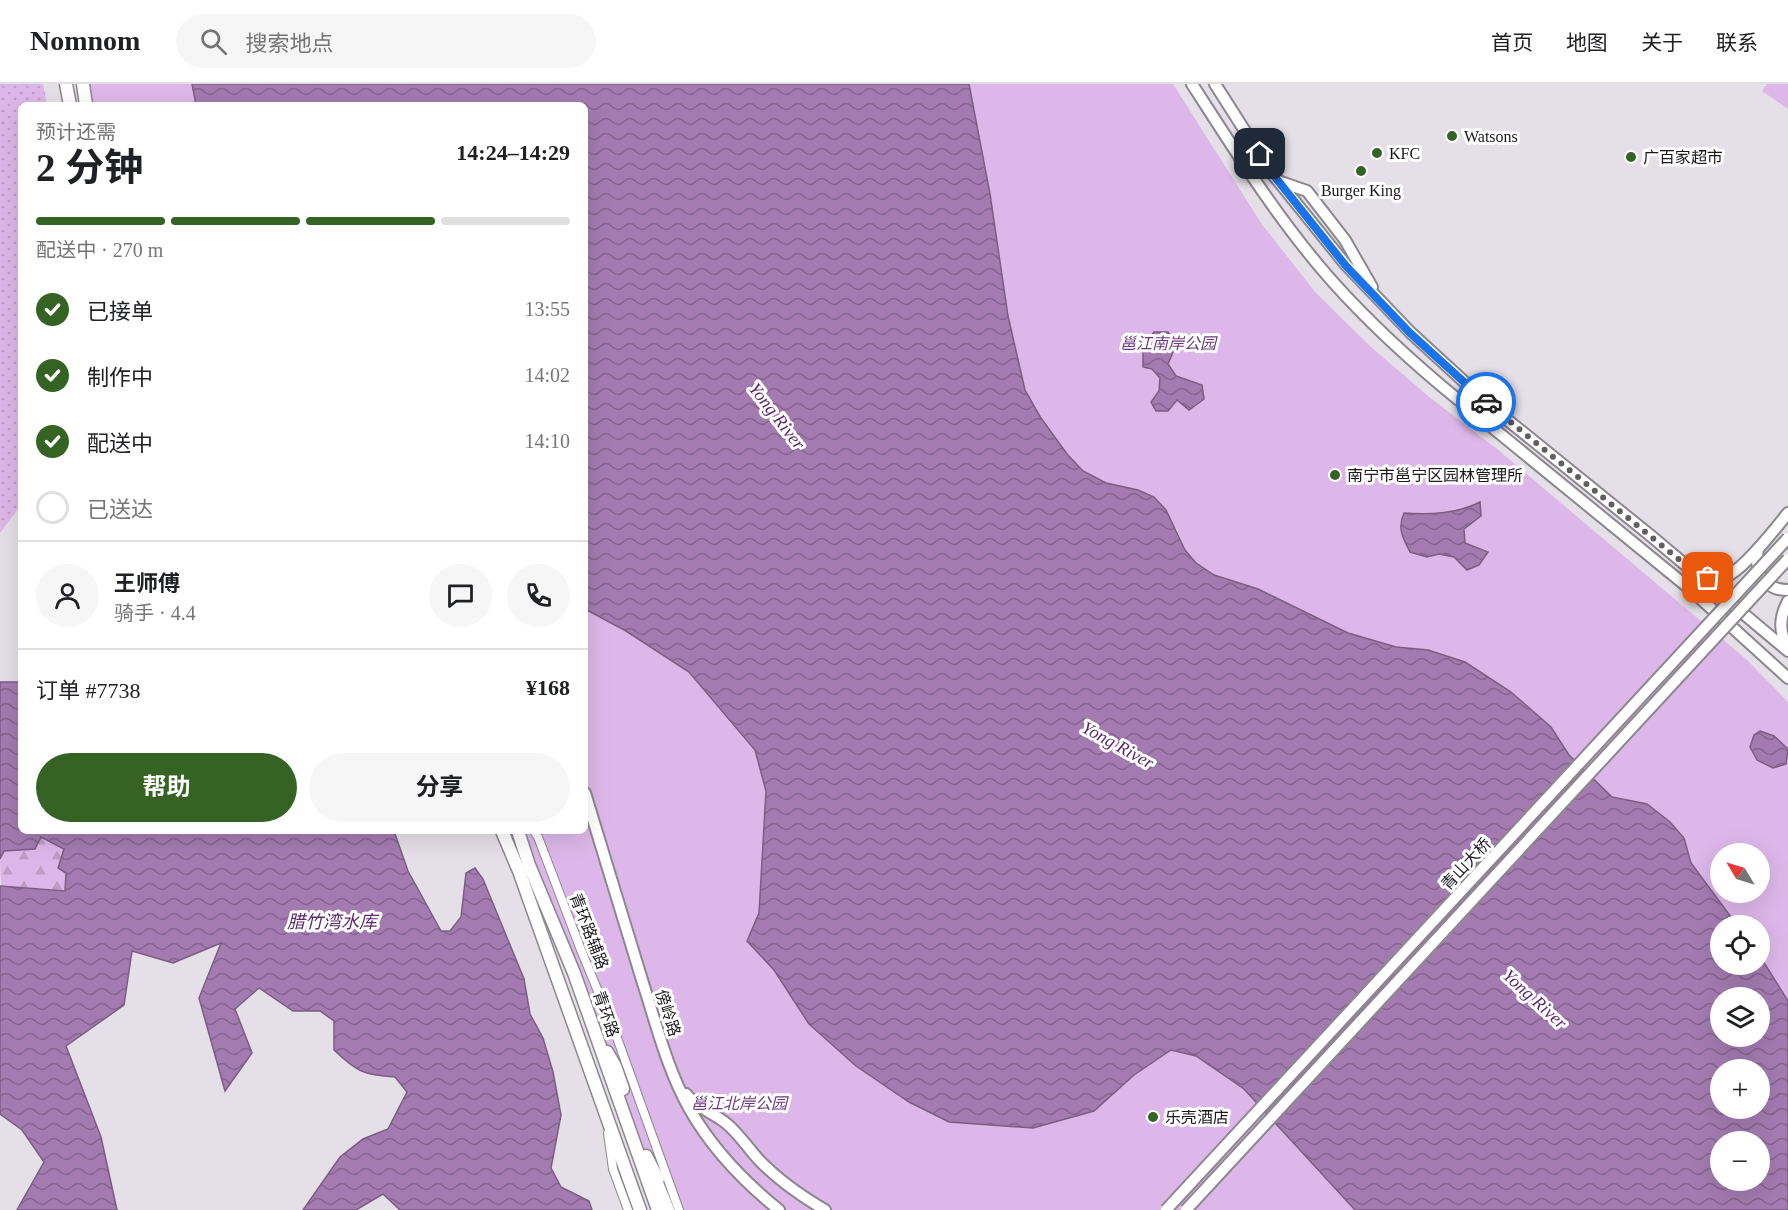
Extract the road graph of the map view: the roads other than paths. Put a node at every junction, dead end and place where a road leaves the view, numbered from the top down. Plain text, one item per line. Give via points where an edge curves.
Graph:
1 (66, 84) edge
2 (83, 84) edge
3 (1192, 84) edge
4 (1215, 84) edge
5 (69, 102) edge
6 (86, 102) edge
7 (1788, 513) edge
8 (1652, 537) junction
9 (1788, 538) edge
10 (1758, 549) junction
11 (1642, 550) junction
12 (1788, 559) edge
13 (1698, 575) junction
14 (1788, 590) edge
15 (1788, 601) edge
16 (1788, 650) edge
17 (1788, 678) edge
18 (588, 803) edge
19 (503, 834) edge
20 (519, 834) edge
21 (536, 834) edge
22 (592, 1025) junction
23 (679, 1086) junction
24 (606, 1117) junction
25 (628, 1210) edge
26 (640, 1210) edge
27 (658, 1210) edge
28 (670, 1210) edge
29 (679, 1210) edge
30 (779, 1210) edge
31 (825, 1210) edge
32 (1166, 1210) edge
33 (1186, 1210) edge

1 - 5 main road
2 - 6 main road
3 - 11 main road via 1250,174 1312,257 1372,323
4 - 8 main road via 1279,181 1346,266 1410,333 1494,409
7 - 10 main road
8 - 11 main road
8 - 13 main road
9 - 32 main road, 青山大桥, bridge
10 - 13 main road via 1727,576 1720,579
10 - 14 main road via 1757,570 1775,588
11 - 17 main road
12 - 33 main road, 青山大桥, bridge
13 - 16 main road
15 - 16 main road via 1780,622
18 - 23 main road, 傍岭路 via 660,1038
19 - 24 main road
20 - 22 main road, 青环路
21 - 29 street, 青环路辅路 via 616,1035
22 - 27 main road, 青环路
22 - 28 main road via 615,1066 646,1156
23 - 30 main road, 傍岭路 via 689,1108 725,1160
23 - 31 main road via 697,1105 729,1125 775,1176
24 - 25 street via 613,1168
24 - 26 main road

